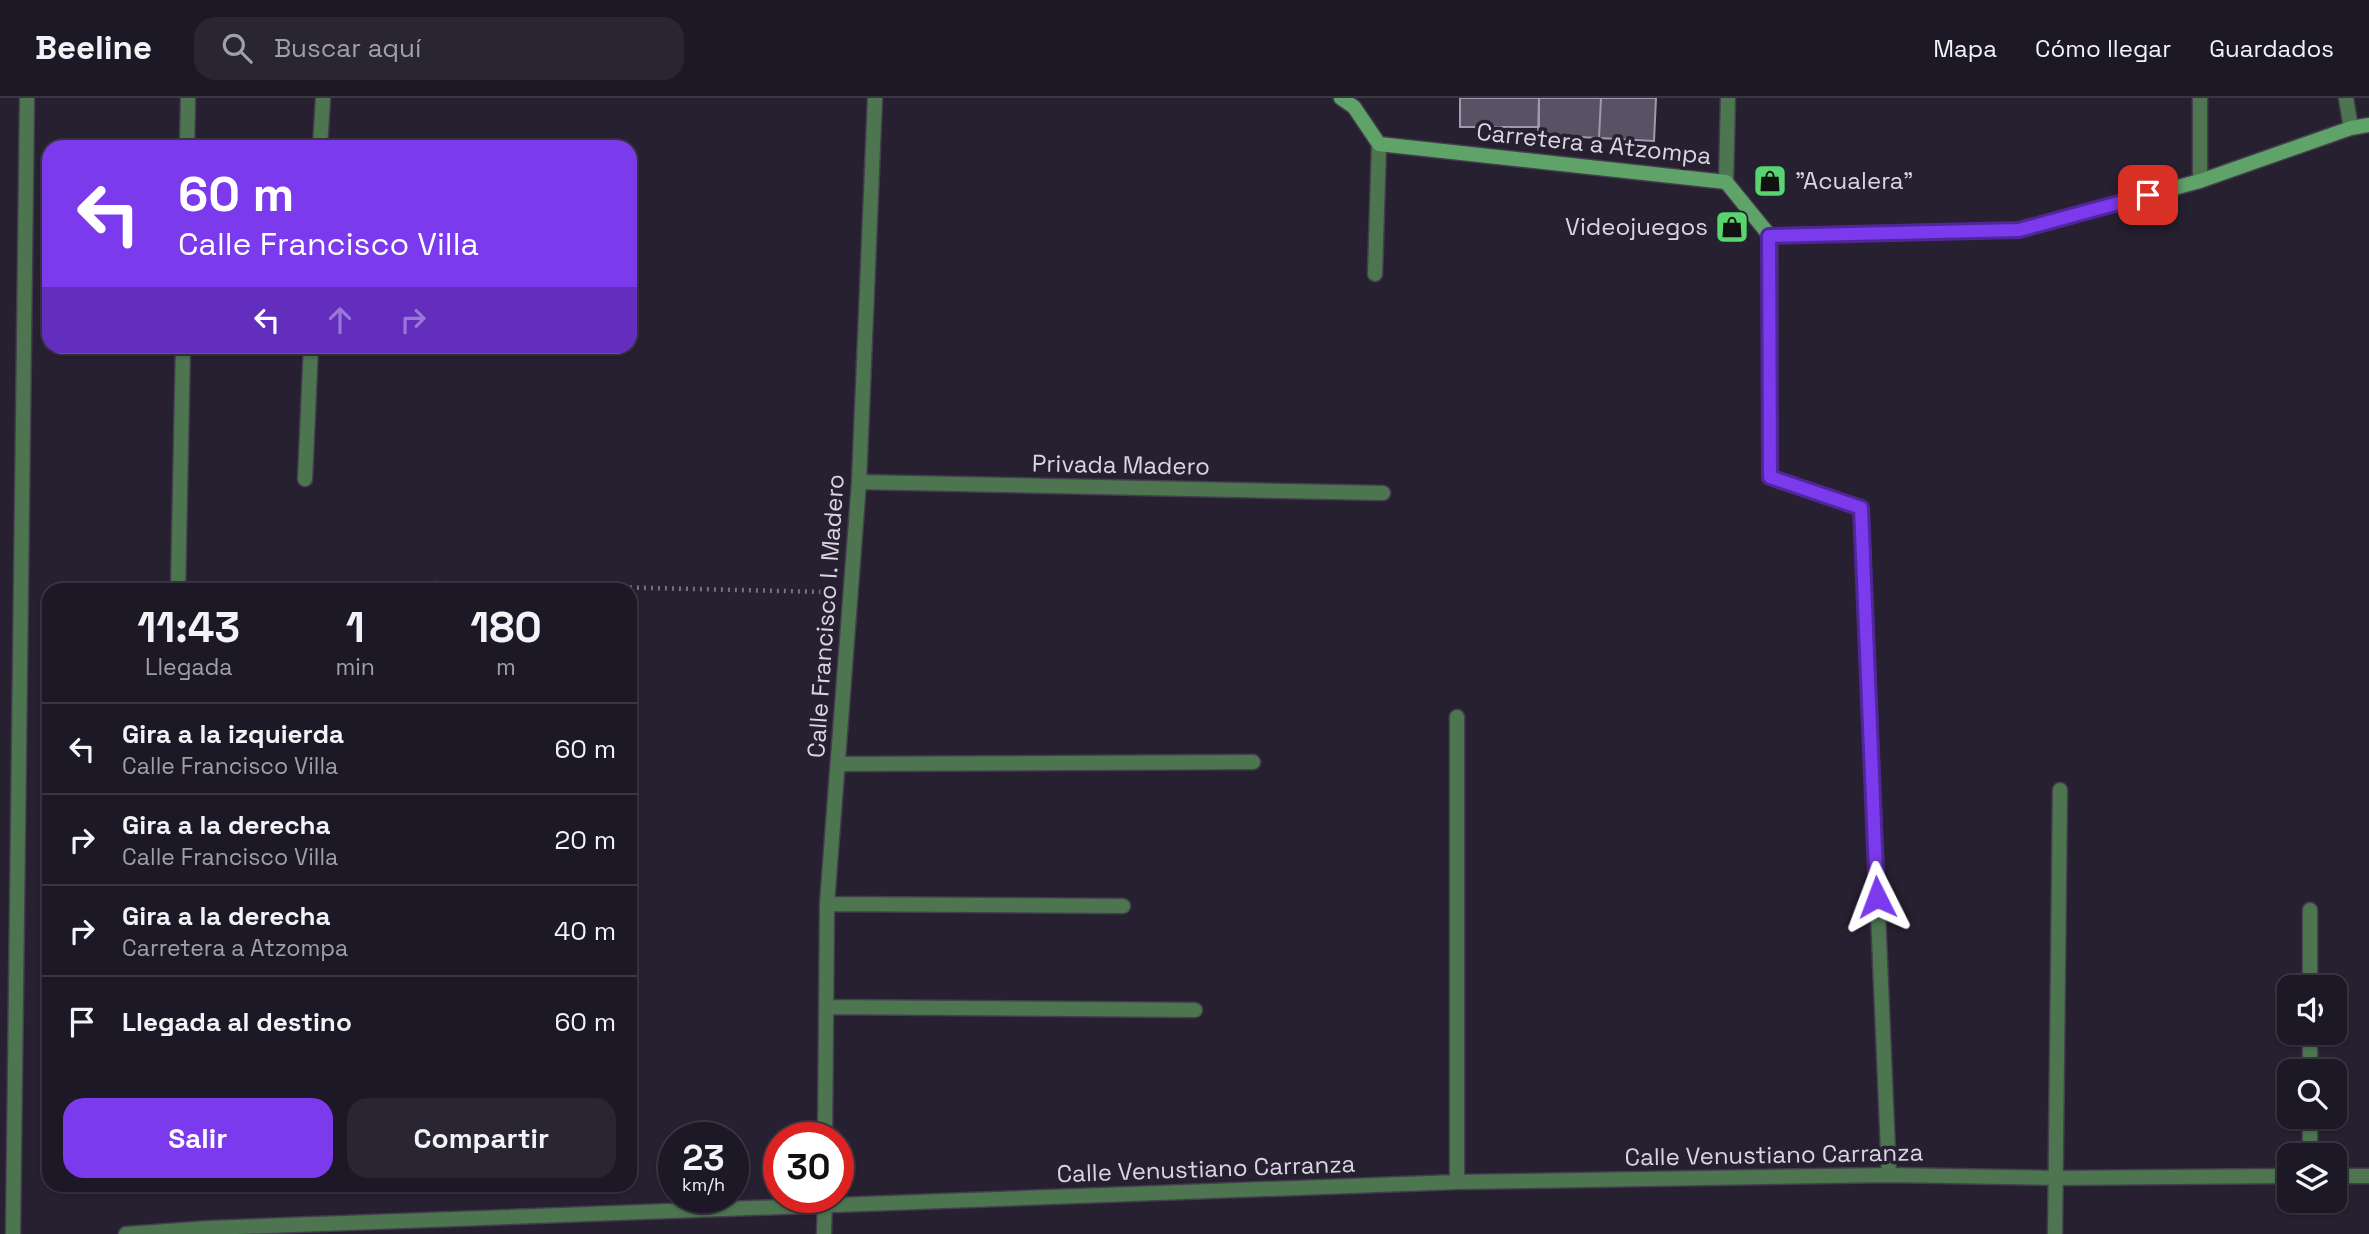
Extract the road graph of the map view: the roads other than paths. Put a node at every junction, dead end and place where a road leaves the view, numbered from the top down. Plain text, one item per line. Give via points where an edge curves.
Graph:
1 (27, 98) edge
2 (188, 98) edge
3 (323, 98) edge
4 (874, 98) edge
5 (1341, 98) edge
6 (1728, 98) edge
7 (2200, 98) edge
8 (2346, 98) edge
9 (2369, 125) edge
10 (2351, 128) junction
11 (187, 140) edge
12 (320, 140) edge
13 (1378, 144) junction
14 (2200, 181) junction
15 (1726, 182) junction
16 (1769, 236) junction
17 (1375, 274) dead end
18 (183, 354) edge
19 (311, 354) edge
20 (305, 479) dead end
21 (859, 482) junction
22 (1383, 493) dead end
23 (178, 583) edge
24 (1457, 717) dead end
25 (1253, 762) dead end
26 (839, 764) junction
27 (2060, 790) dead end
28 (827, 904) junction
29 (1123, 906) dead end
30 (2310, 910) dead end
31 (2310, 975) edge
32 (827, 1007) junction
33 (1195, 1010) dead end
34 (825, 1122) edge
35 (1889, 1175) junction
36 (2277, 1176) edge
37 (2347, 1176) edge
38 (2369, 1176) edge
39 (2057, 1178) junction
40 (1457, 1182) junction
41 (854, 1200) edge
42 (763, 1204) edge
43 (825, 1213) edge
44 (210, 1231) edge
45 (13, 1234) edge
46 (126, 1234) edge
47 (824, 1234) edge
48 (2055, 1234) edge

1 - 45 street
2 - 11 street
3 - 12 street
4 - 21 street, Calle Francisco I. Madero
5 - 13 main road via 1354,107
6 - 15 street
7 - 14 street
8 - 10 street
9 - 10 main road
10 - 14 main road
13 - 15 main road, Carretera a Atzompa
13 - 17 street
14 - 16 main road via 2019,230
15 - 16 main road, Carretera a Atzompa
16 - 35 street via 1770,477 1861,508
18 - 23 street
19 - 20 street
21 - 22 street, Privada Madero
21 - 26 street, Calle Francisco I. Madero
24 - 40 street
25 - 26 street
26 - 28 street, Calle Francisco I. Madero
27 - 39 street
28 - 29 street
28 - 32 street, Calle Francisco I. Madero
30 - 31 street
32 - 33 street
32 - 34 street, Calle Francisco I. Madero
35 - 39 street, Calle Venustiano Carranza
35 - 40 street, Calle Venustiano Carranza
36 - 39 street, Calle Venustiano Carranza
37 - 38 street
39 - 48 street
40 - 41 street, Calle Venustiano Carranza
42 - 44 street, Calle Venustiano Carranza
43 - 47 street
44 - 46 street, Calle Venustiano Carranza

